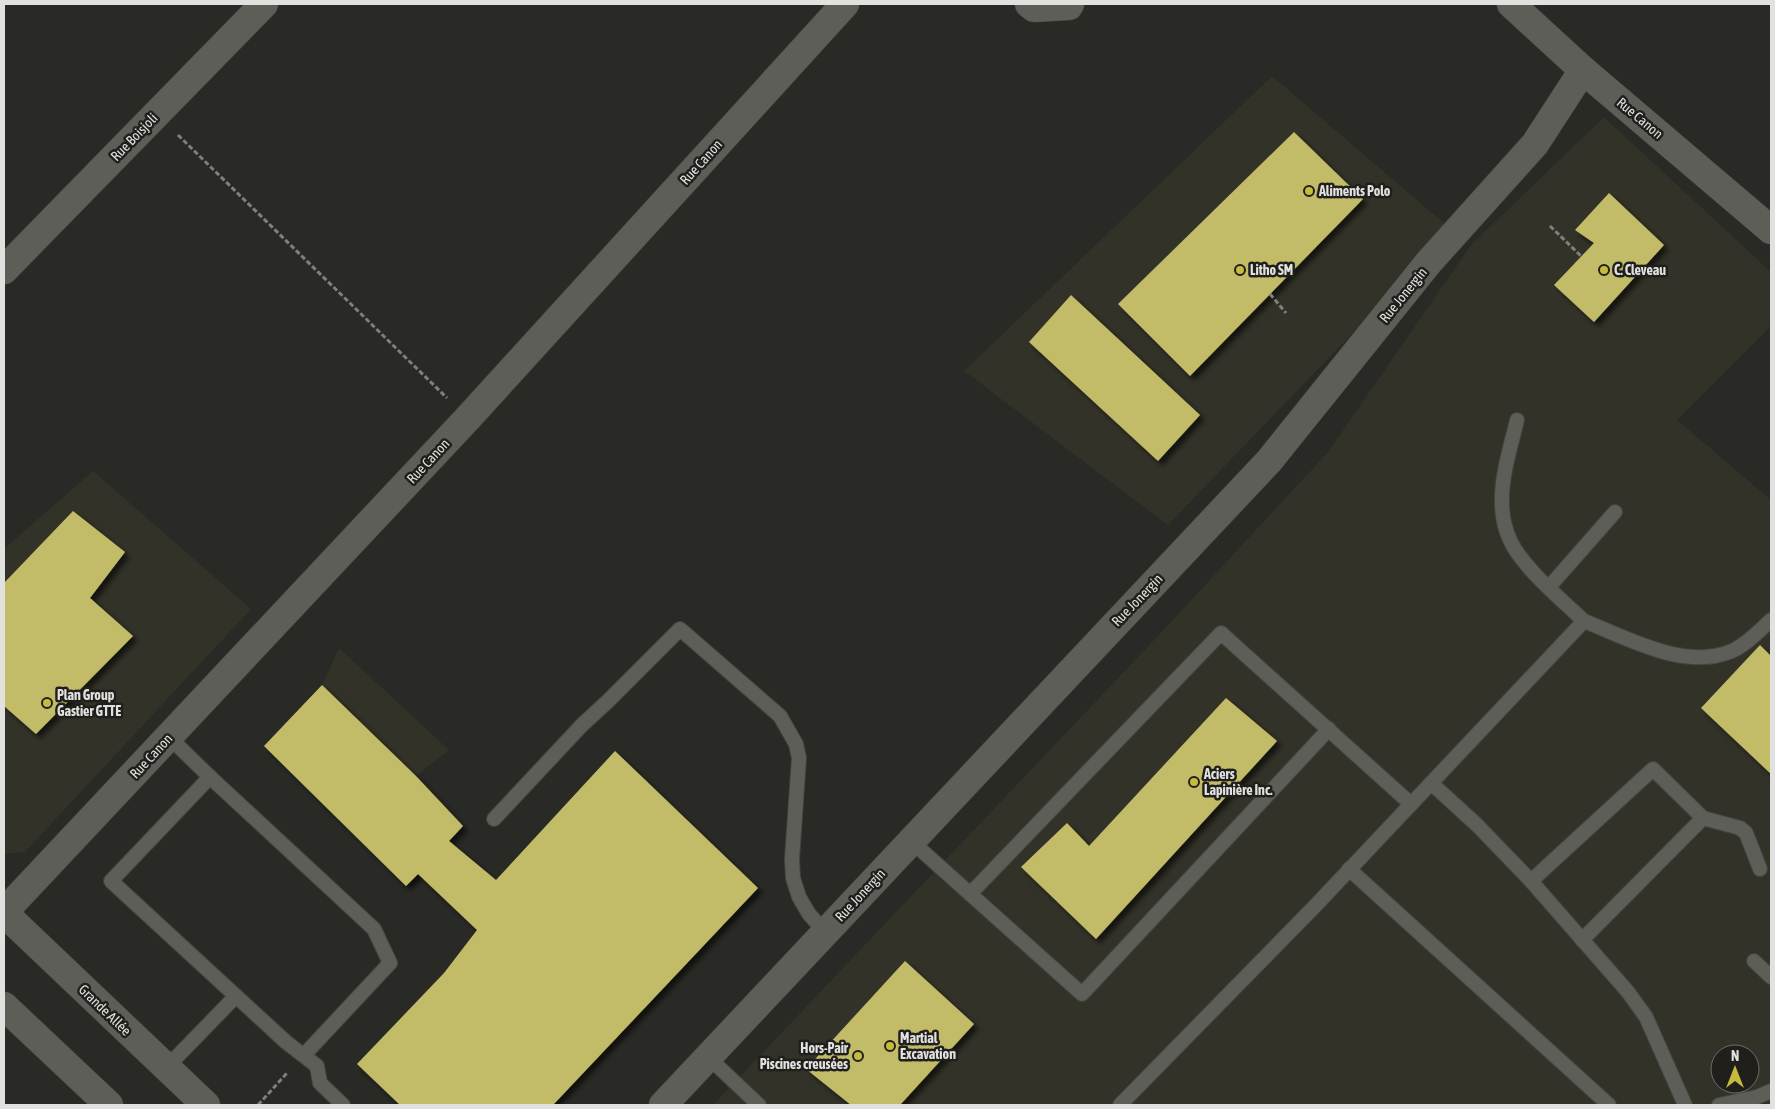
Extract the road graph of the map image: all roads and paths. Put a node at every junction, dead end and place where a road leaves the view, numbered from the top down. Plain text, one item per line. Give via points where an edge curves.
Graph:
1 (264, 4) edge
2 (845, 4) edge
3 (1029, 4) edge
4 (1070, 4) edge
5 (1511, 4) edge
6 (1583, 70) junction
7 (156, 113) junction
8 (1550, 226) dead end
9 (1771, 230) edge
10 (1581, 256) dead end
11 (4, 270) edge
12 (1270, 294) dead end
13 (1286, 313) dead end
14 (468, 418) junction
15 (1516, 420) dead end
16 (1615, 512) dead end
17 (1549, 587) junction
18 (1771, 620) edge
19 (1584, 621) junction
20 (1329, 729) junction
21 (169, 737) junction
22 (210, 776) junction
23 (1431, 783) junction
24 (1411, 804) junction
25 (1702, 818) junction
26 (494, 819) dead end
27 (911, 841) junction
28 (1350, 869) junction
29 (1760, 869) dead end
30 (1531, 881) junction
31 (970, 894) junction
32 (4, 913) edge
33 (826, 932) junction
34 (1582, 940) junction
35 (1754, 962) dead end
36 (1771, 977) edge
37 (236, 996) junction
38 (4, 1006) edge
39 (304, 1055) junction
40 (708, 1057) junction
41 (166, 1068) junction
42 (275, 1087) dead end
43 (1771, 1091) edge
44 (109, 1105) edge
45 (206, 1105) edge
46 (258, 1105) edge
47 (343, 1105) edge
48 (663, 1105) edge
49 (759, 1105) edge
50 (1120, 1105) edge
51 (1609, 1105) edge
52 (1685, 1105) edge
53 (1719, 1105) edge

1 - 7 street, Rue Boisjoli
2 - 14 street, Rue Canon
3 - 4 street via 1034,8
5 - 6 street, Rue Canon
6 - 9 street, Rue Canon
6 - 27 street, Rue Jonergin via 1535,144 1429,262 1269,461
7 - 11 street, Rue Boisjoli
7 - 14 path
8 - 10 path
12 - 13 path
14 - 21 street, Rue Canon
15 - 17 lane via 1504,480 1505,524 1509,540 1520,557
16 - 17 lane
17 - 19 lane
18 - 19 lane via 1748,641 1732,650 1695,657 1655,650
19 - 23 lane
20 - 24 lane
20 - 31 lane via 1221,633
20 - 31 lane via 1082,994
21 - 22 lane
21 - 32 street, Rue Canon
22 - 37 lane via 111,880
22 - 39 lane via 374,929 390,963
23 - 24 lane
23 - 30 lane
24 - 28 lane
25 - 29 lane via 1740,828 1746,833
25 - 30 lane via 1653,769
25 - 34 lane
26 - 33 lane via 582,725 680,629 780,716 796,744 799,758 793,878 809,914
27 - 31 lane
27 - 33 street, Rue Jonergin
28 - 50 lane
28 - 51 lane
30 - 34 lane
32 - 41 street, Grande Allée
33 - 40 street, Rue Jonergin
34 - 52 lane via 1646,1017
35 - 36 lane
37 - 39 lane
37 - 41 lane
38 - 44 street
39 - 47 lane via 317,1066 320,1083
40 - 48 street, Rue Jonergin
40 - 49 lane
41 - 45 street, Grande Allée
42 - 46 path
43 - 53 lane

